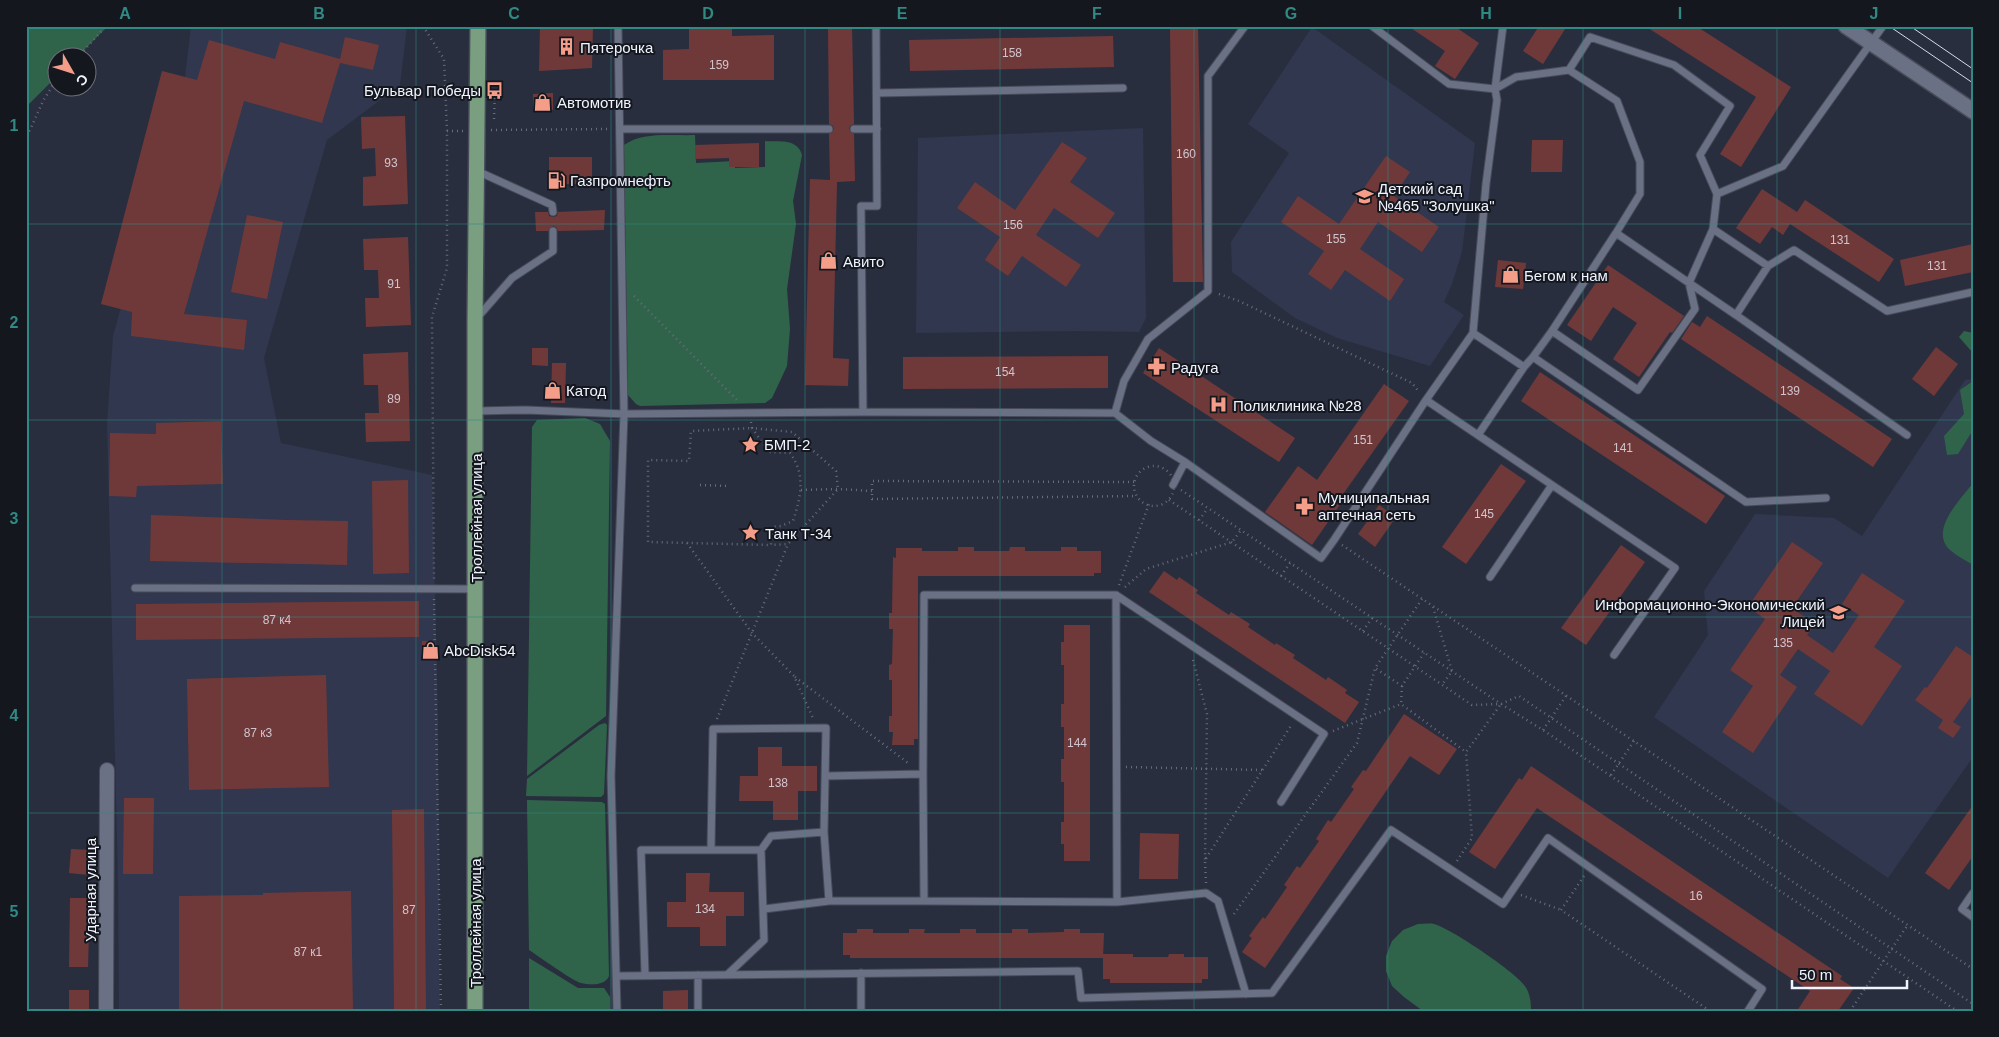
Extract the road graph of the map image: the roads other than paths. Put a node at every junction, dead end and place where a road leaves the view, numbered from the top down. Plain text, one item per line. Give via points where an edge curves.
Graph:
1 (478, 26) edge
2 (618, 26) edge
3 (876, 26) edge
4 (1244, 26) edge
5 (1372, 26) edge
6 (1503, 26) edge
7 (1846, 26) edge
8 (1884, 26) edge
9 (1872, 43) junction
10 (1568, 70) junction
11 (1123, 88) dead end
12 (1495, 89) junction
13 (877, 94) junction
14 (1973, 111) edge
15 (620, 129) junction
16 (829, 129) dead end
17 (854, 129) dead end
18 (877, 129) junction
19 (476, 171) junction
20 (1717, 194) junction
21 (553, 212) dead end
22 (1713, 229) junction
23 (553, 231) dead end
24 (1616, 233) junction
25 (1768, 266) junction
26 (1689, 283) junction
27 (1973, 292) edge
28 (1736, 315) junction
29 (475, 320) junction
30 (1552, 331) junction
31 (1473, 333) junction
32 (1534, 357) junction
33 (1524, 367) junction
34 (1426, 400) junction
35 (476, 411) junction
36 (863, 412) junction
37 (1115, 413) junction
38 (624, 414) junction
39 (1478, 435) junction
40 (1906, 435) dead end
41 (1185, 462) junction
42 (1173, 485) road end
43 (1552, 485) junction
44 (1826, 498) dead end
45 (1490, 577) dead end
46 (135, 588) dead end
47 (476, 590) junction
48 (1116, 595) junction
49 (1614, 655) dead end
50 (107, 770) dead end
51 (923, 774) junction
52 (826, 776) junction
53 (1281, 802) dead end
54 (824, 832) junction
55 (711, 849) junction
56 (761, 850) junction
57 (1973, 893) edge
58 (829, 901) junction
59 (924, 901) junction
60 (1117, 902) junction
61 (764, 908) junction
62 (1973, 917) edge
63 (861, 973) junction
64 (644, 974) junction
65 (728, 974) junction
66 (698, 975) junction
67 (616, 976) junction
68 (1246, 994) junction
69 (106, 1011) edge
70 (475, 1011) edge
71 (617, 1011) edge
72 (698, 1011) edge
73 (861, 1011) edge
74 (1748, 1011) edge

1 - 19 main road, Троллейная улица
2 - 15 lane
3 - 13 lane
4 - 37 lane via 1208,76 1208,291 1148,338 1124,381
5 - 12 lane via 1448,84
6 - 12 lane
7 - 9 main road
8 - 9 lane
9 - 14 main road
9 - 20 lane via 1783,166
10 - 12 lane via 1516,77
10 - 20 lane via 1590,37 1674,65 1730,106 1700,155
10 - 24 lane via 1617,101 1640,162 1640,194
11 - 13 lane
12 - 31 lane
13 - 18 lane
15 - 16 lane
15 - 38 lane
17 - 18 lane
18 - 36 lane via 877,206 861,206
19 - 21 lane via 552,205
19 - 29 main road, Троллейная улица
20 - 22 lane
22 - 25 lane
22 - 26 lane
23 - 29 lane via 552,251 512,278
24 - 26 lane
24 - 30 lane
25 - 27 lane via 1794,250 1887,312
25 - 28 lane
26 - 28 lane
26 - 30 lane via 1695,309 1638,390
28 - 40 lane
29 - 35 main road, Троллейная улица
30 - 32 lane
31 - 33 lane
31 - 34 lane
32 - 33 lane
32 - 44 lane via 1746,502
33 - 39 lane
34 - 39 lane
34 - 41 lane via 1321,558
35 - 38 lane
35 - 47 main road, Троллейная улица
36 - 37 lane
36 - 38 lane
37 - 41 lane
38 - 67 lane via 611,776
39 - 43 lane
41 - 42 lane
43 - 45 lane
43 - 49 lane via 1675,568
46 - 47 lane
47 - 70 main road, Троллейная улица
48 - 51 lane via 924,595
48 - 53 lane via 1324,734
48 - 60 lane
50 - 69 street, Ударная улица
51 - 52 lane
51 - 59 lane
52 - 54 lane
52 - 55 lane via 826,728 713,729
54 - 56 lane via 771,836
54 - 58 lane
55 - 56 lane
55 - 64 lane via 641,850
56 - 61 lane
57 - 62 lane via 1962,909
58 - 59 lane
58 - 61 lane
59 - 60 lane
60 - 68 lane via 1206,893 1218,901
61 - 65 lane via 764,940
63 - 65 lane
63 - 68 lane via 1078,971 1081,998
63 - 73 lane
64 - 66 lane
64 - 67 lane
65 - 66 lane
66 - 72 lane
67 - 71 lane
68 - 74 lane via 1272,993 1392,830 1504,904 1548,838 1762,989

